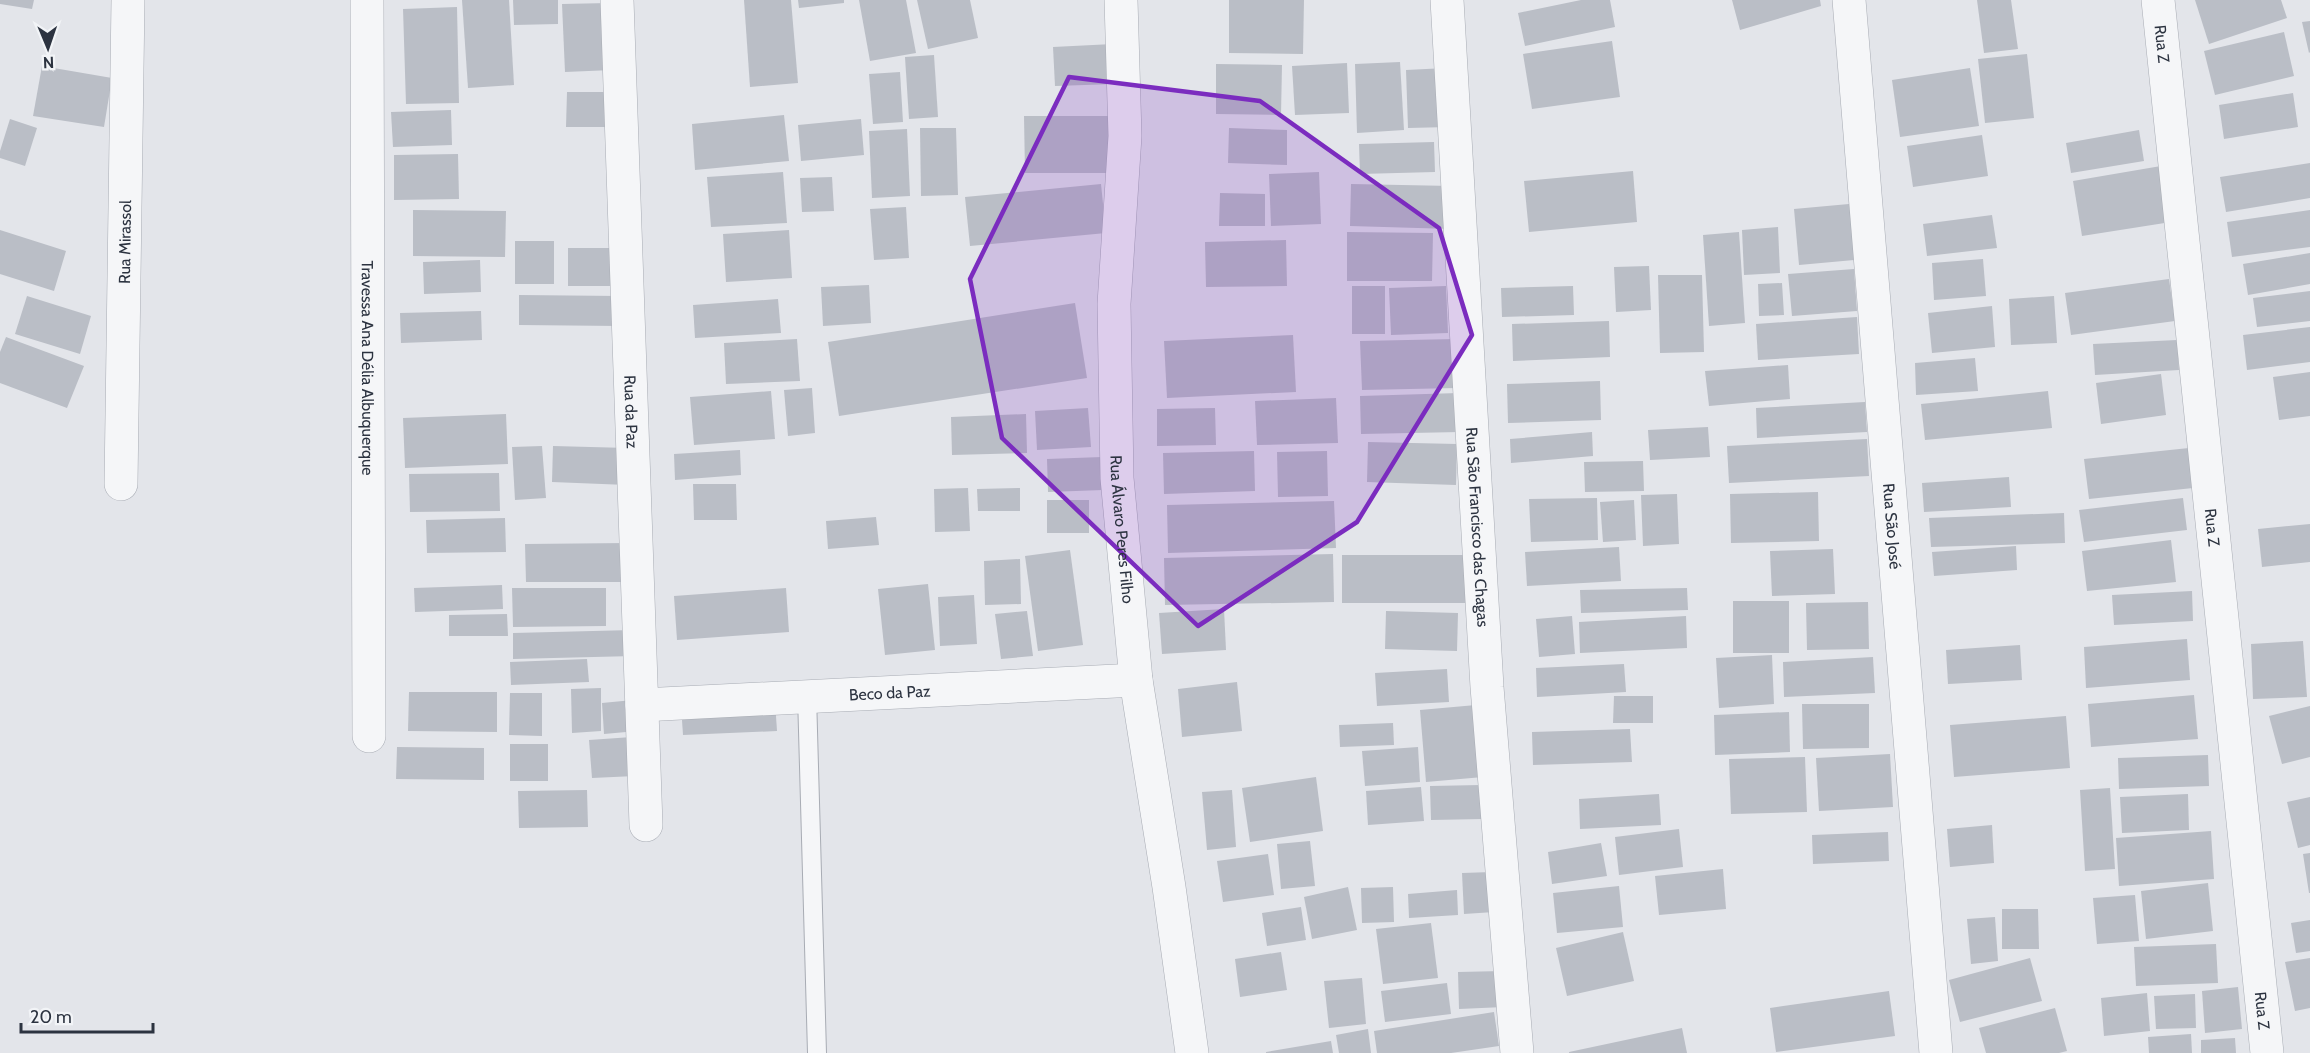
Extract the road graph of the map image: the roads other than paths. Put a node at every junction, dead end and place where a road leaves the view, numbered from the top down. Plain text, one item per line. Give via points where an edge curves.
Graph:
1 (128, 0) edge
2 (367, 0) edge
3 (617, 0) edge
4 (1121, 0) edge
5 (1447, 0) edge
6 (1849, 0) edge
7 (2158, 0) edge
8 (122, 484) dead end
9 (1136, 680) junction
10 (807, 695) junction
11 (642, 705) junction
12 (369, 736) dead end
13 (646, 825) dead end
14 (817, 1053) edge
15 (1192, 1053) edge
16 (1517, 1053) edge
17 (1936, 1053) edge
18 (2267, 1053) edge

1 - 8 street, Rua Mirassol
2 - 12 street, Travessa Ana Délia Albuquerque
3 - 11 street, Rua da Paz
4 - 9 street, Rua Álvaro Peres Filho via 1125,136 1114,304 1117,478
5 - 16 street, Rua São Francisco das Chagas via 1487,687
6 - 17 street, Rua São José
7 - 18 street, Rua Z
9 - 10 street, Beco da Paz
9 - 15 street, Rua Álvaro Peres Filho
10 - 11 street, Beco da Paz
10 - 14 lane
11 - 13 street, Rua da Paz

